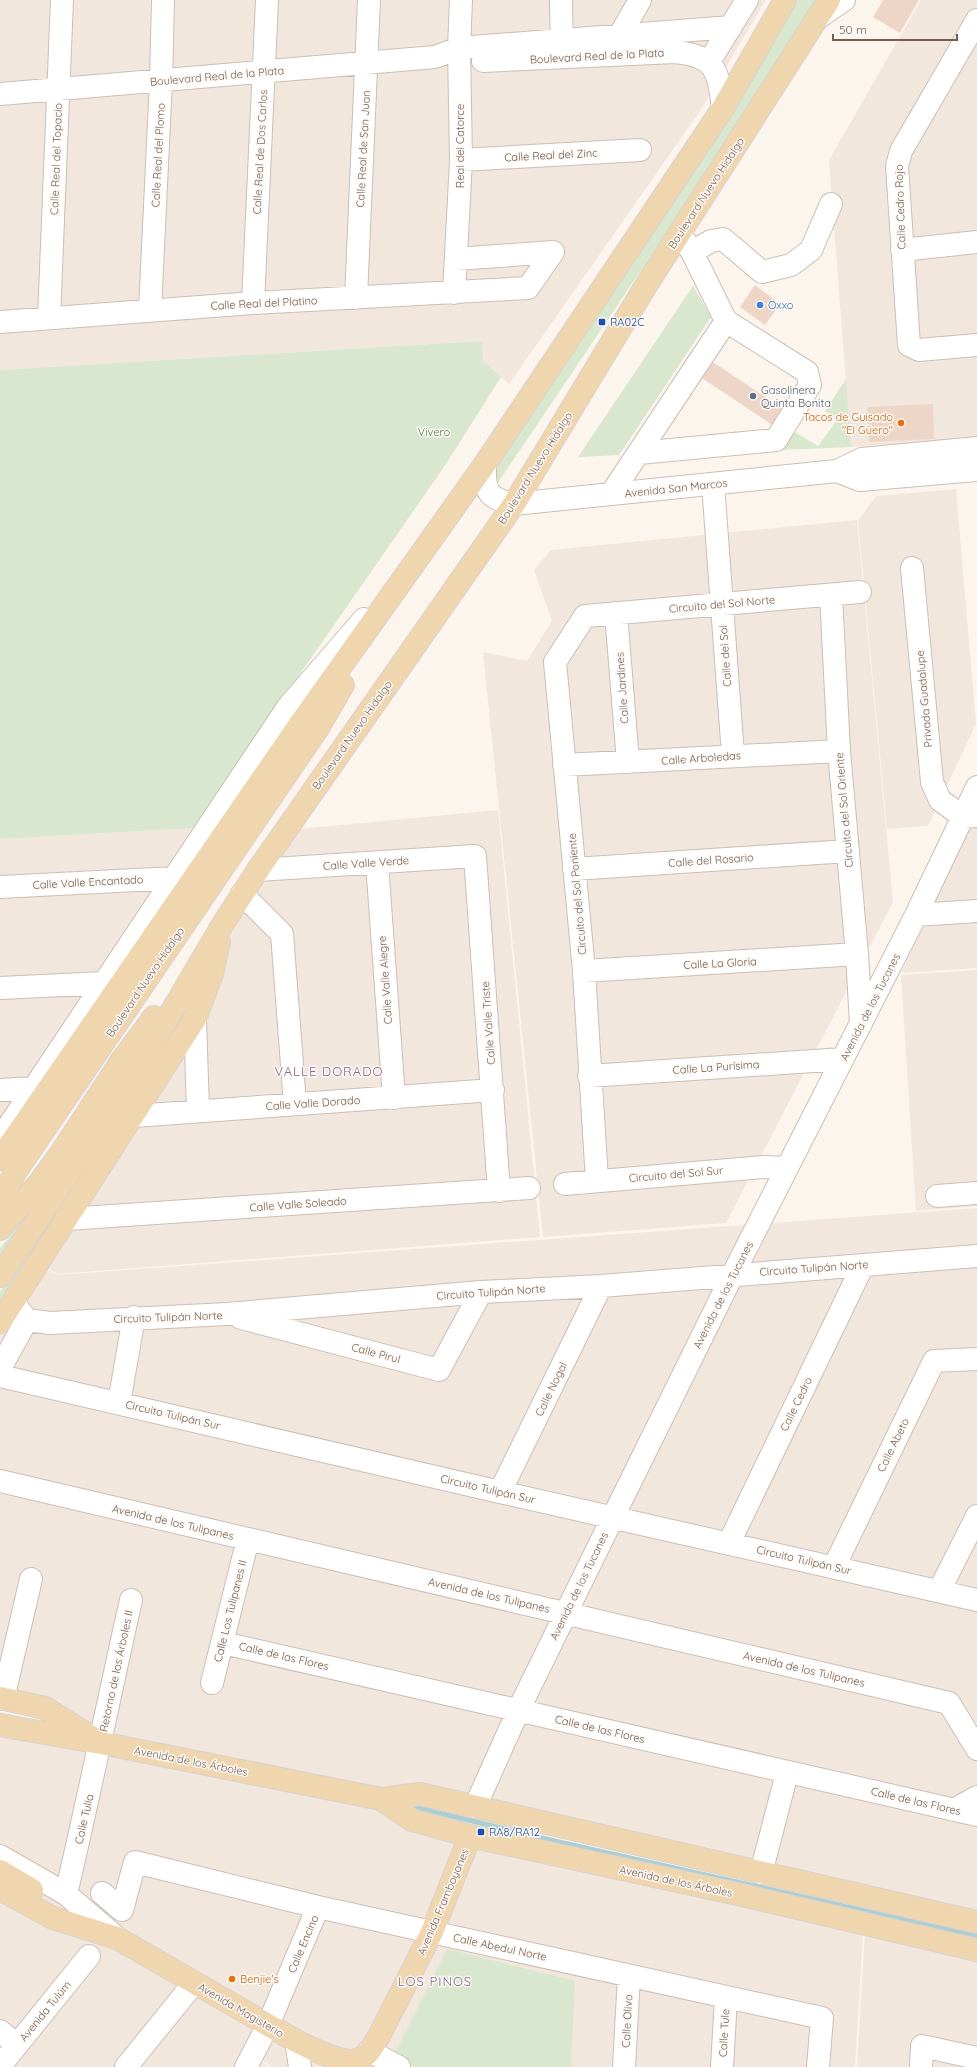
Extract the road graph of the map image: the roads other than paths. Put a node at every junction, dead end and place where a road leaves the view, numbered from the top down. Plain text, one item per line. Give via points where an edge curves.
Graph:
1 (62, 0) edge
2 (163, 0) edge
3 (267, 0) edge
4 (369, 0) edge
5 (461, 0) edge
6 (561, 0) edge
7 (640, 0) edge
8 (747, 0) edge
9 (785, 0) edge
10 (844, 0) edge
11 (824, 9) edge
12 (977, 20) edge
13 (731, 27) junction
14 (620, 35) junction
15 (562, 50) junction
16 (459, 55) junction
17 (709, 62) junction
18 (367, 64) junction
19 (264, 73) junction
20 (161, 81) junction
21 (59, 89) junction
22 (0, 94) edge
23 (723, 108) junction
24 (640, 150) dead end
25 (461, 160) junction
26 (831, 204) dead end
27 (680, 233) junction
28 (976, 240) edge
29 (902, 250) junction
30 (692, 252) junction
31 (456, 259) junction
32 (454, 293) junction
33 (356, 298) junction
34 (253, 303) junction
35 (150, 310) junction
36 (49, 318) junction
37 (726, 320) junction
38 (0, 322) edge
39 (977, 345) edge
40 (977, 448) edge
41 (639, 453) junction
42 (485, 464) junction
43 (977, 470) edge
44 (837, 471) junction
45 (713, 484) junction
46 (611, 494) junction
47 (514, 504) junction
48 (415, 561) junction
49 (912, 568) dead end
50 (860, 592) dead end
51 (831, 595) junction
52 (721, 604) junction
53 (616, 613) junction
54 (585, 616) joint
55 (839, 751) junction
56 (733, 755) junction
57 (628, 762) junction
58 (564, 765) junction
59 (977, 787) edge
60 (970, 816) edge
61 (848, 851) junction
62 (475, 856) joint
63 (377, 863) junction
64 (574, 869) junction
65 (258, 870) junction
66 (175, 878) junction
67 (0, 887) edge
68 (242, 894) junction
69 (968, 911) edge
70 (916, 915) junction
71 (223, 924) junction
72 (857, 954) junction
73 (584, 971) junction
74 (103, 983) junction
75 (0, 988) edge
76 (195, 1019) junction
77 (861, 1025) junction
78 (843, 1059) junction
79 (589, 1076) junction
80 (33, 1088) junction
81 (0, 1090) edge
82 (493, 1090) junction
83 (394, 1098) junction
84 (295, 1104) junction
85 (198, 1112) junction
86 (134, 1116) junction
87 (0, 1139) edge
88 (0, 1159) edge
89 (787, 1168) junction
90 (597, 1181) junction
91 (565, 1184) dead end
92 (529, 1188) dead end
93 (499, 1191) junction
94 (977, 1193) edge
95 (937, 1196) dead end
96 (0, 1200) edge
97 (67, 1218) junction
98 (0, 1229) edge
99 (977, 1256) edge
100 (863, 1265) junction
101 (733, 1274) junction
102 (0, 1276) edge
103 (601, 1286) junction
104 (481, 1292) junction
105 (13, 1302) junction
106 (227, 1314) junction
107 (134, 1317) junction
108 (27, 1320) junction
109 (0, 1322) edge
110 (977, 1359) edge
111 (0, 1368) edge
112 (0, 1376) edge
113 (119, 1403) junction
114 (0, 1481) edge
115 (500, 1492) junction
116 (977, 1516) edge
117 (612, 1517) junction
118 (248, 1539) junction
119 (729, 1543) junction
120 (834, 1566) junction
121 (31, 1579) dead end
122 (939, 1591) junction
123 (131, 1600) dead end
124 (977, 1600) edge
125 (567, 1612) junction
126 (223, 1643) junction
127 (212, 1683) dead end
128 (2, 1699) edge
129 (519, 1709) junction
130 (0, 1725) edge
131 (101, 1743) junction
132 (977, 1749) edge
133 (787, 1773) junction
134 (977, 1797) edge
135 (381, 1799) junction
136 (475, 1807) junction
137 (954, 1810) junction
138 (977, 1815) edge
139 (470, 1836) junction
140 (0, 1856) edge
141 (0, 1871) edge
142 (761, 1873) junction
143 (0, 1889) edge
144 (102, 1893) dead end
145 (63, 1900) junction
146 (318, 1907) junction
147 (977, 1922) edge
148 (432, 1932) junction
149 (117, 1938) junction
150 (977, 1950) edge
151 (89, 1956) dead end
152 (629, 1976) junction
153 (194, 1983) junction
154 (726, 1998) junction
155 (268, 2025) junction
156 (0, 2031) edge
157 (296, 2041) junction
158 (17, 2045) junction
159 (369, 2051) junction
160 (977, 2058) edge
161 (343, 2063) edge
162 (0, 2066) edge
163 (126, 2067) edge
164 (246, 2067) edge
165 (300, 2067) edge
166 (399, 2067) edge
167 (624, 2067) edge
168 (722, 2067) edge
169 (818, 2067) edge
170 (921, 2067) edge

1 - 21 street, Calle Real del Topacio
2 - 20 street, Calle Real del Plomo
3 - 19 street, Calle Real de Dos Carlos
4 - 18 street, Calle Real de San Juan
5 - 16 street, Real del Catorce
6 - 15 street
7 - 14 street
8 - 13 street
9 - 23 main road, Boulevard Nuevo Hidalgo
10 - 11 street
11 - 27 main road, Boulevard Nuevo Hidalgo
12 - 29 street, Calle Cedro Rojo via 901,151 897,166
13 - 14 street, Boulevard Real de la Plata
13 - 17 street
14 - 15 street, Boulevard Real de la Plata
15 - 16 street, Boulevard Real de la Plata
15 - 17 street, Boulevard Real de la Plata via 675,52 694,54
16 - 18 street, Boulevard Real de la Plata
16 - 25 street, Real del Catorce
17 - 23 street via 719,79
18 - 19 street, Boulevard Real de la Plata
18 - 33 street, Calle Real de San Juan
19 - 20 street, Boulevard Real de la Plata
19 - 34 street, Calle Real de Dos Carlos
20 - 21 street, Boulevard Real de la Plata
20 - 35 street, Calle Real del Plomo
21 - 22 street, Boulevard Real de la Plata
21 - 36 street, Calle Real del Topacio
23 - 42 main road, Boulevard Nuevo Hidalgo
24 - 25 street, Calle Real del Zinc
25 - 31 street, Real del Catorce
26 - 30 street via 812,250 791,265 762,272 723,239 711,241
27 - 30 street
27 - 47 main road, Boulevard Nuevo Hidalgo
28 - 29 street
29 - 39 street, Calle Cedro Rojo via 909,345 919,350
30 - 37 street
31 - 32 street, Real del Catorce
31 - 32 street, Calle Real del Platino via 553,252 528,288
32 - 33 street, Calle Real del Platino
33 - 34 street, Calle Real del Platino
34 - 35 street, Calle Real del Platino
35 - 36 street, Calle Real del Platino
36 - 38 street, Calle Real del Platino
37 - 41 street
37 - 41 street via 807,372 810,385 776,440
40 - 44 street, Avenida San Marcos via 862,458
41 - 46 street
42 - 47 street via 484,482 491,497
42 - 48 main road, Boulevard Nuevo Hidalgo
43 - 44 street, Avenida San Marcos via 860,480
44 - 45 street, Avenida San Marcos
45 - 46 street, Avenida San Marcos
45 - 52 street, Calle del Sol
46 - 47 street, Avenida San Marcos
47 - 65 main road, Boulevard Nuevo Hidalgo
48 - 66 street, Boulevard Nuevo Hidalgo via 288,707
48 - 88 main road, Boulevard Nuevo Hidalgo
48 - 96 main road, Boulevard Nuevo Hidalgo via 318,728 16,1171
49 - 60 street, Privada Guadalupe via 932,782 940,800
50 - 51 street, Circuito del Sol Norte
51 - 52 street, Circuito del Sol Norte
51 - 55 street, Circuito del Sol Oriente
52 - 53 street, Circuito del Sol Norte
52 - 56 street, Calle del Sol
53 - 54 street, Circuito del Sol Norte
53 - 57 street, Calle Jardines
54 - 58 street, Circuito del Sol Poniente via 555,662
55 - 56 street, Calle Arboledas
55 - 61 street, Circuito del Sol Oriente
56 - 57 street, Calle Arboledas
57 - 58 street, Calle Arboledas
58 - 64 street, Circuito del Sol Poniente
59 - 60 street, Avenida de los Tucanes
60 - 70 street, Avenida de los Tucanes
61 - 64 street, Calle del Rosario
61 - 72 street, Circuito del Sol Oriente
62 - 63 street, Calle Valle Verde
62 - 82 street, Calle Valle Triste
63 - 65 street, Calle Valle Verde
63 - 83 street, Calle Valle Alegre
64 - 73 street, Circuito del Sol Poniente
65 - 68 main road, Boulevard Nuevo Hidalgo
66 - 67 street, Calle Valle Encantado
66 - 74 street, Boulevard Nuevo Hidalgo
68 - 71 main road, Boulevard Nuevo Hidalgo
68 - 84 street via 282,934
69 - 70 street
70 - 77 street, Avenida de los Tucanes
71 - 76 main road via 212,974
71 - 98 main road, Boulevard Nuevo Hidalgo via 120,1063 55,1161
71 - 102 main road, Boulevard Nuevo Hidalgo via 132,1079
72 - 73 street, Calle La Gloria
72 - 77 street, Circuito del Sol Oriente
73 - 79 street, Circuito del Sol Poniente
74 - 75 street
74 - 80 street, Boulevard Nuevo Hidalgo
76 - 85 street
76 - 86 main road
77 - 78 street, Avenida de los Tucanes
78 - 79 street, Calle La Purísima
78 - 89 street, Avenida de los Tucanes
79 - 90 street, Circuito del Sol Poniente
80 - 81 street
80 - 87 street, Boulevard Nuevo Hidalgo
82 - 83 street, Calle Valle Dorado
82 - 93 street, Calle Valle Triste
83 - 84 street, Calle Valle Dorado
84 - 85 street, Calle Valle Dorado
85 - 86 street, Calle Valle Dorado
86 - 97 main road
89 - 90 street, Circuito del Sol Sur via 764,1167
89 - 101 street, Avenida de los Tucanes
90 - 91 street, Circuito del Sol Sur
92 - 93 street, Calle Valle Soleado
93 - 97 street, Calle Valle Soleado
94 - 95 street
97 - 105 main road
99 - 100 street, Circuito Tulipán Norte
100 - 101 street, Circuito Tulipán Norte
100 - 119 street, Calle Cedro
101 - 103 street, Circuito Tulipán Norte
101 - 117 street, Avenida de los Tucanes
103 - 104 street, Circuito Tulipán Norte
103 - 115 street, Calle Nogal
104 - 106 street, Circuito Tulipán Norte
104 - 106 street, Calle Pirul via 439,1370
105 - 108 street
105 - 109 main road
106 - 107 street, Circuito Tulipán Norte
107 - 108 street, Circuito Tulipán Norte via 50,1323
107 - 113 street
108 - 111 street
110 - 120 street, Calle Abeto via 934,1362
112 - 113 street, Circuito Tulipán Sur
113 - 115 street, Circuito Tulipán Sur
114 - 118 street, Avenida de los Tulipanes
115 - 117 street, Circuito Tulipán Sur
116 - 122 street
117 - 119 street, Circuito Tulipán Sur
117 - 125 street, Avenida de los Tucanes
118 - 125 street, Avenida de los Tulipanes
118 - 126 street, Calle Los Tulipanes II
119 - 120 street, Circuito Tulipán Sur
120 - 122 street, Circuito Tulipán Sur
121 - 128 street
122 - 124 street, Circuito Tulipán Sur
123 - 131 street, Retorno de los Árboles II
125 - 129 street, Avenida de los Tucanes
125 - 132 street, Avenida de los Tulipanes via 949,1703
126 - 127 street, Calle Los Tulipanes II
126 - 129 street, Calle de las Flores
128 - 131 main road via 45,1708
129 - 133 street, Calle de las Flores
129 - 136 street, Avenida de los Tucanes
130 - 131 main road, Avenida de los Árboles
131 - 135 main road, Avenida de los Árboles
131 - 145 street, Calle Tulia
133 - 137 street, Calle de las Flores
133 - 142 street
134 - 137 street
135 - 136 main road, Avenida de los Árboles via 420,1794
135 - 139 main road, Avenida de los Árboles via 412,1820
136 - 142 main road, Avenida de los Árboles
137 - 138 street, Calle de las Flores
139 - 148 main road, Avenida Framboyanes
139 - 150 main road, Avenida de los Árboles
140 - 145 street
141 - 145 main road
142 - 147 main road, Avenida de los Árboles
143 - 149 main road, Avenida Magisterio via 53,1918
144 - 146 street, Calle Abedul Norte via 122,1910 135,1862
145 - 149 main road
146 - 148 street, Calle Abedul Norte
146 - 155 street, Calle Encino
148 - 152 street, Calle Abedul Norte
148 - 159 main road, Avenida Framboyanes
149 - 153 main road, Avenida Magisterio
151 - 158 street, Avenida Tulúm
152 - 154 street, Calle Abedul Norte
152 - 167 street, Calle Olivo
153 - 155 main road, Avenida Magisterio
153 - 163 street
154 - 168 street, Calle Tule
154 - 169 street, Calle Abedul Norte via 822,2018
155 - 157 main road, Avenida Magisterio
155 - 164 street, Calle Encino
156 - 158 street
157 - 161 main road, Avenida Magisterio
157 - 165 street
158 - 162 street, Avenida Tulúm
159 - 161 main road, Avenida Magisterio via 359,2060
159 - 166 street
160 - 170 street via 922,2046

